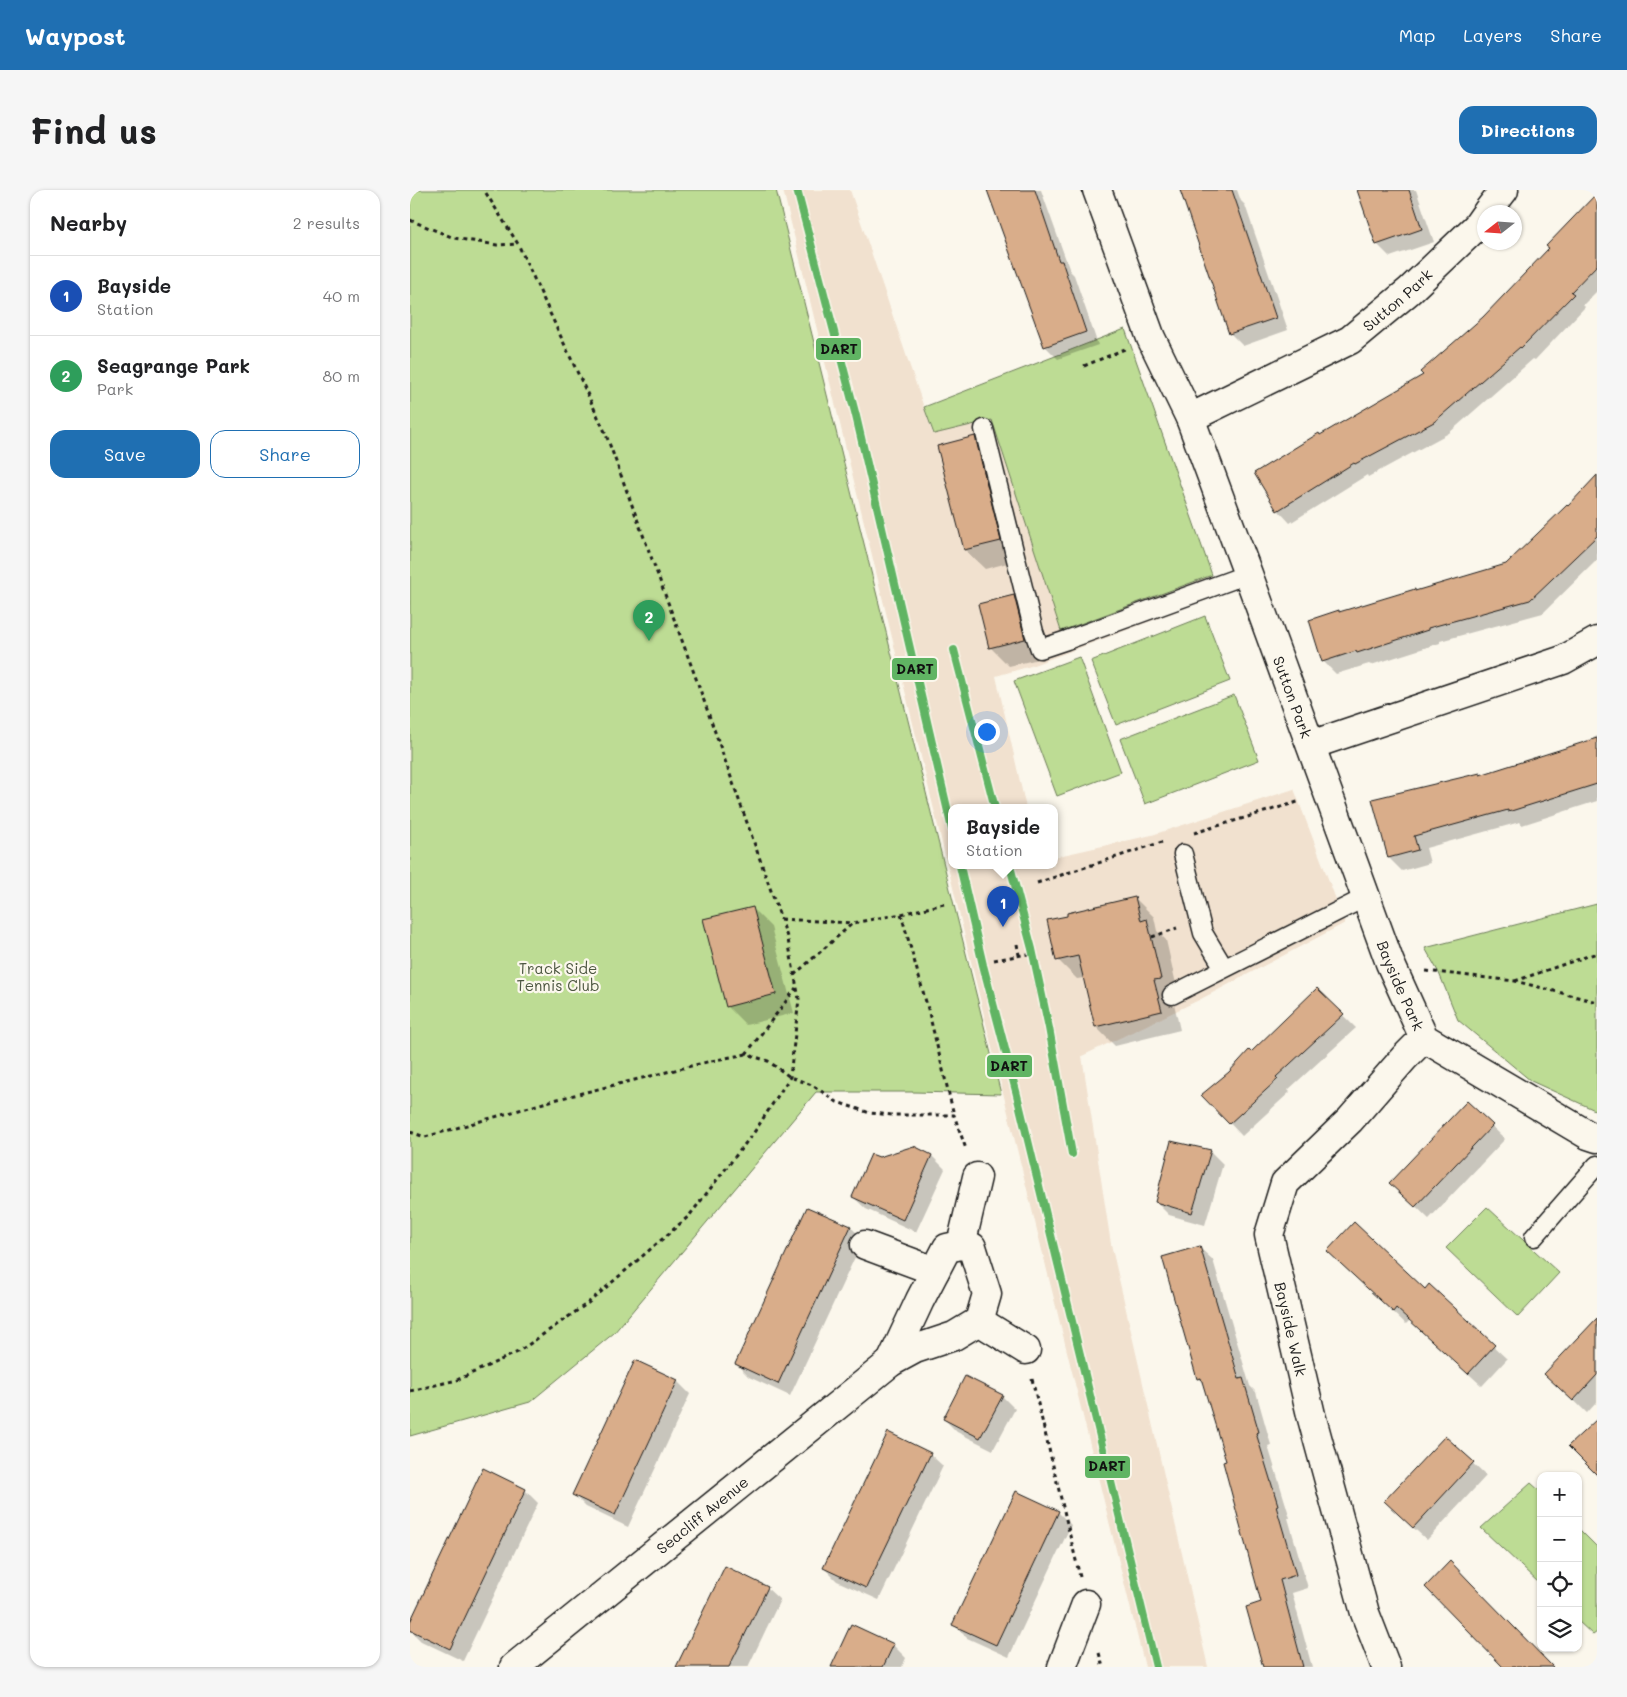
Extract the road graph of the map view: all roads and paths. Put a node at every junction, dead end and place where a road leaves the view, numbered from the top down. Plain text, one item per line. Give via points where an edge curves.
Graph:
1 (484, 190) edge
2 (1096, 190) edge
3 (1504, 190) edge
4 (1492, 205) edge
5 (410, 220) edge
6 (1477, 226) edge
7 (518, 244) junction
8 (1151, 338) junction
9 (1084, 366) dead end
10 (1190, 418) junction
11 (984, 429) dead end
12 (1248, 574) junction
13 (1597, 641) edge
14 (1310, 745) junction
15 (1183, 854) dead end
16 (1366, 897) junction
17 (944, 904) dead end
18 (901, 914) junction
19 (781, 919) junction
20 (852, 923) junction
21 (1017, 944) dead end
22 (1597, 953) edge
23 (1028, 954) dead end
24 (1019, 955) junction
25 (994, 960) dead end
26 (1390, 963) junction
27 (1224, 968) junction
28 (794, 975) junction
29 (1515, 981) junction
30 (796, 988) junction
31 (1172, 994) dead end
32 (1597, 1002) edge
33 (1424, 1038) junction
34 (746, 1054) junction
35 (790, 1077) junction
36 (954, 1115) junction
37 (410, 1132) edge
38 (1597, 1138) edge
39 (1597, 1165) edge
40 (977, 1177) joint
41 (1534, 1237) dead end
42 (865, 1245) dead end
43 (961, 1245) junction
44 (935, 1271) junction
45 (979, 1321) junction
46 (1026, 1350) joint
47 (891, 1362) junction
48 (410, 1391) edge
49 (1086, 1604) joint
50 (1098, 1649) dead end
51 (514, 1667) edge
52 (1062, 1667) edge
53 (1103, 1667) edge
54 (1386, 1667) edge

1 - 7 path
2 - 8 street, Sutton Park
3 - 4 street
5 - 7 path via 454,238 497,245
6 - 10 street, Sutton Park via 1409,291 1350,340
7 - 19 path via 605,432
8 - 9 path
8 - 10 street, Sutton Park
10 - 12 street, Sutton Park
11 - 12 lane via 1040,649
12 - 14 street, Sutton Park
13 - 14 street, Sutton Park via 1563,660
14 - 16 street, Bayside Park
15 - 27 lane via 1203,933
16 - 26 street, Bayside Park
16 - 27 lane
17 - 18 path
18 - 20 path
18 - 36 path
19 - 20 path
19 - 28 path
20 - 28 path
21 - 24 path
22 - 29 path
23 - 24 path
24 - 25 path
26 - 29 path via 1438,973
26 - 33 street, Bayside Park
27 - 31 lane
28 - 30 path
29 - 32 path
30 - 34 path
30 - 35 path via 799,999
33 - 38 street, Bayside Park
33 - 54 street, Bayside Walk via 1350,1120 1285,1184 1269,1235 1311,1415 1365,1614
34 - 35 path via 768,1061
34 - 37 path via 563,1098 425,1137
35 - 36 path via 812,1085 837,1102 870,1113
35 - 48 path via 755,1131 689,1216 588,1303 518,1352 457,1380
36 - 40 path
39 - 41 lane
40 - 43 street
42 - 44 street
43 - 44 street, Seacliff Avenue via 947,1248
43 - 45 street via 972,1247 987,1294
44 - 47 street, Seacliff Avenue
45 - 46 street
45 - 47 street, Seacliff Avenue via 954,1336
46 - 49 path
47 - 51 street, Seacliff Avenue
49 - 52 street
50 - 53 path

